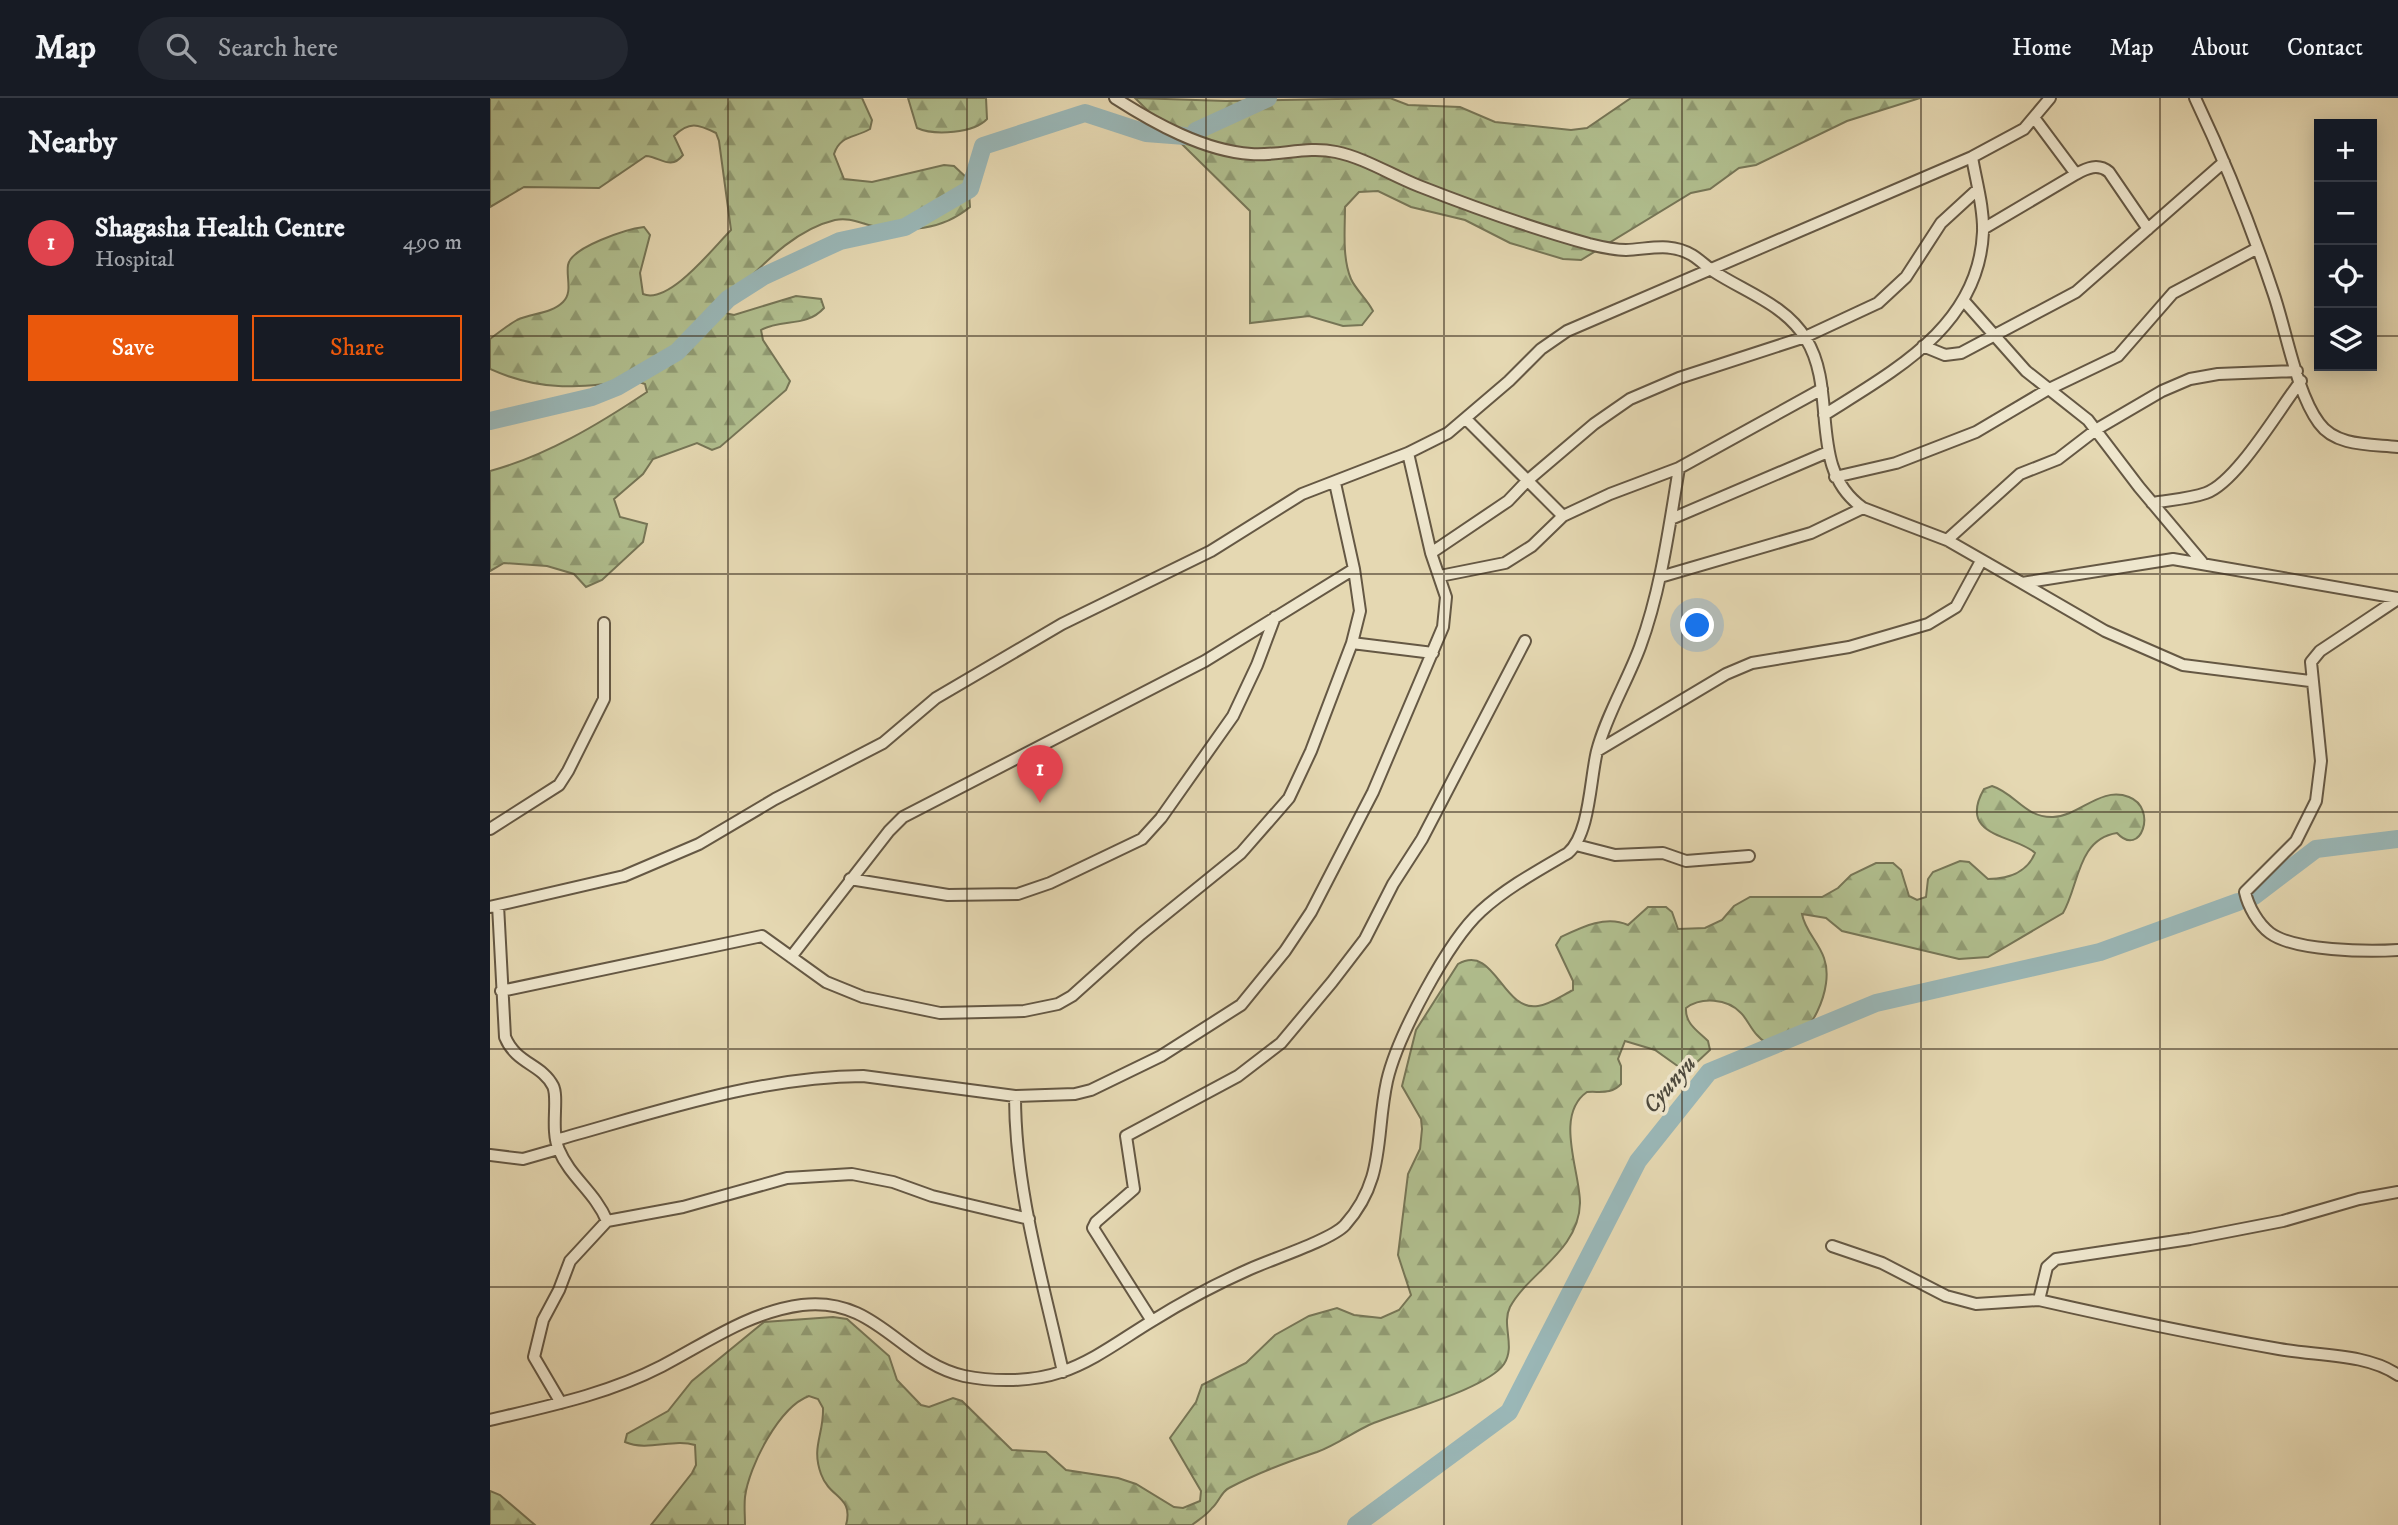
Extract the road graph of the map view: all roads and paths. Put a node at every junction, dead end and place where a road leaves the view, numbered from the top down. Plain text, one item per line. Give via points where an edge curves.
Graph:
1 (1115, 98) edge
2 (2050, 98) edge
3 (2195, 98) edge
4 (2035, 118) junction
5 (1972, 157) junction
6 (2224, 162) junction
7 (2076, 174) junction
8 (1977, 190) junction
9 (1983, 229) junction
10 (2148, 229) junction
11 (2256, 249) junction
12 (1712, 270) junction
13 (1964, 301) junction
14 (1805, 337) junction
15 (1996, 337) junction
16 (1923, 346) junction
17 (2299, 376) junction
18 (1822, 389) junction
19 (2047, 390) junction
20 (1824, 415) junction
21 (1466, 419) junction
22 (2096, 429) junction
23 (2398, 447) edge
24 (1828, 452) junction
25 (1408, 453) junction
26 (1679, 468) junction
27 (1835, 477) junction
28 (1527, 481) junction
29 (1335, 484) junction
30 (2152, 503) junction
31 (1863, 508) junction
32 (1563, 516) junction
33 (1671, 519) junction
34 (1947, 540) junction
35 (1431, 553) junction
36 (1982, 561) junction
37 (2202, 562) junction
38 (1354, 569) junction
39 (1440, 576) junction
40 (1660, 577) junction
41 (2022, 583) junction
42 (2398, 598) edge
43 (1275, 617) junction
44 (604, 623) dead end
45 (1525, 641) dead end
46 (1352, 643) junction
47 (1433, 653) junction
48 (2310, 681) junction
49 (1597, 751) junction
50 (490, 829) edge
51 (1576, 845) junction
52 (1749, 856) dead end
53 (850, 879) junction
54 (494, 906) edge
55 (2398, 950) edge
56 (791, 957) junction
57 (501, 991) junction
58 (1016, 1096) junction
59 (557, 1145) junction
60 (490, 1155) edge
61 (2398, 1192) edge
62 (1029, 1219) junction
63 (607, 1221) junction
64 (1832, 1246) dead end
65 (2039, 1300) junction
66 (1152, 1321) junction
67 (1063, 1372) junction
68 (2398, 1376) edge
69 (561, 1403) junction
70 (490, 1420) edge

1 - 12 street via 1170,128 1230,151 1334,152 1488,213 1605,248 1678,248
2 - 4 street
3 - 6 street
4 - 5 street
4 - 7 street
5 - 8 street
5 - 12 street
6 - 10 street
6 - 11 street
7 - 9 street
7 - 10 street via 2089,167 2105,169
8 - 9 street
8 - 14 street via 1941,223 1894,290 1865,312
9 - 13 street via 1980,256
10 - 15 street via 2076,292
11 - 17 street
11 - 19 street via 2173,293 2118,356
12 - 14 street via 1774,306
12 - 21 street via 1567,331 1541,349
13 - 15 street
13 - 16 street via 1955,317
14 - 18 street via 1818,362
14 - 28 street via 1640,394 1601,419
15 - 16 street via 1953,355
15 - 19 street
16 - 20 street
17 - 22 street via 2218,374 2190,379
17 - 23 street via 2319,424 2338,439
17 - 30 street via 2240,465 2220,485 2206,493
18 - 20 street
18 - 26 street
19 - 22 street
19 - 27 street via 1976,432 1896,463
20 - 24 street
21 - 25 street
21 - 28 street
22 - 30 street
22 - 34 street via 2058,459 2020,474
24 - 27 street
24 - 33 street
25 - 29 street
25 - 35 street
26 - 32 street
26 - 33 street
27 - 31 street
28 - 32 street
28 - 35 street via 1508,501
29 - 38 street
29 - 54 street via 1291,500 1212,551 1062,624 936,698 883,743 699,844 624,876
30 - 37 street
31 - 34 street
31 - 40 street via 1811,533
32 - 39 street via 1532,546 1505,563
33 - 40 street
34 - 36 street
35 - 39 street
36 - 41 street
36 - 49 street via 1956,607 1928,624 1849,648 1752,663
37 - 41 street via 2172,559
37 - 42 street
38 - 43 street
38 - 46 street via 1360,611
39 - 47 street via 1446,611
40 - 49 street via 1640,647
41 - 48 street via 2105,631 2183,665
42 - 48 street via 2320,651 2311,662
43 - 53 street via 1205,661 904,817
43 - 53 street via 1237,709 1142,838 1018,894 948,895
44 - 50 street via 604,699 568,771 559,785
45 - 66 street via 1422,839 1365,939 1332,982 1281,1043 1238,1076 1126,1136 1134,1189 1093,1228
46 - 47 street
46 - 56 street via 1311,751 1289,798 1272,819 1241,853 1059,1004 1024,1011 940,1013 863,997 826,982
47 - 58 street via 1373,792 1311,912 1241,1004 1161,1056 1091,1090
48 - 55 street via 2321,761 2316,801 2296,841 2250,883 2246,898 2261,924 2278,937 2353,952
49 - 51 street
51 - 52 street via 1615,855 1663,853 1686,861
51 - 66 street via 1482,909 1430,985 1388,1080 1373,1181 1342,1228 1208,1288
53 - 56 street
54 - 57 street
56 - 57 street via 762,936
57 - 59 street via 508,1045 554,1087
58 - 59 street via 863,1076 813,1079 720,1094
58 - 62 street via 1016,1141
59 - 60 street via 523,1159
59 - 63 street
61 - 65 street via 2203,1237 2056,1259 2047,1267
62 - 63 street via 852,1174 786,1178 683,1207
62 - 67 street
63 - 69 street via 572,1257 543,1320 534,1357
64 - 65 street via 1882,1263 1946,1296 1976,1304
65 - 68 street via 2281,1350 2358,1361 2386,1367
66 - 67 street
67 - 69 street via 1008,1379 963,1376 932,1362 860,1312 816,1304 761,1315 718,1332 637,1377
69 - 70 street

